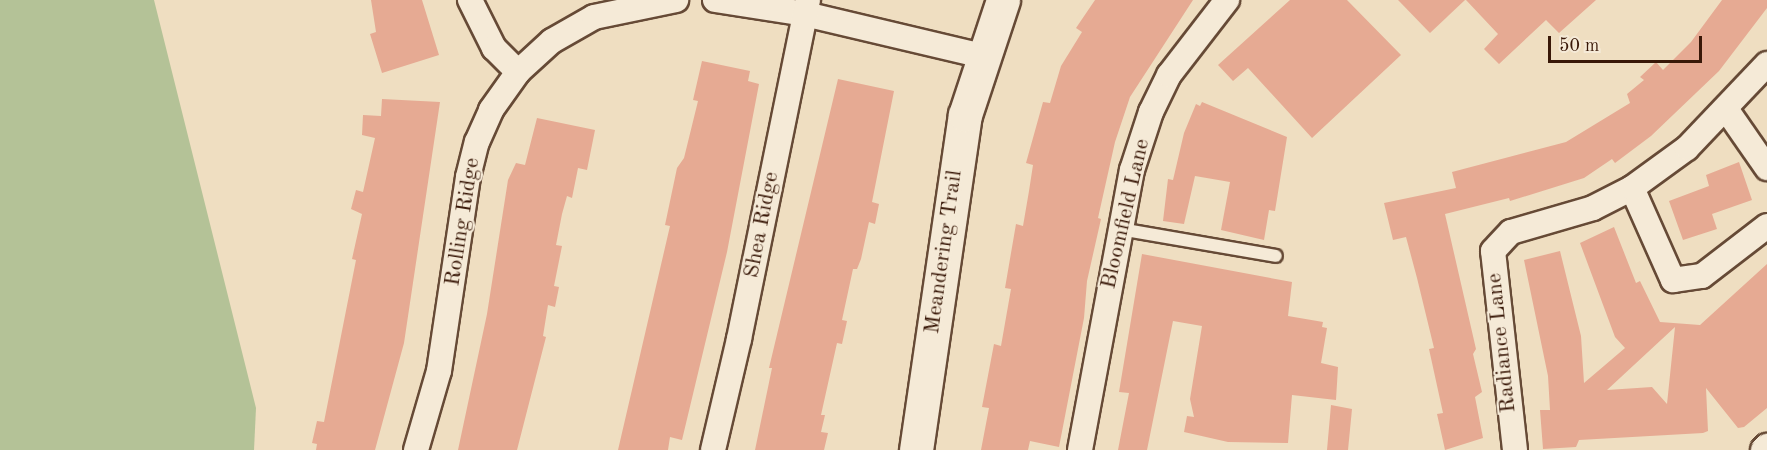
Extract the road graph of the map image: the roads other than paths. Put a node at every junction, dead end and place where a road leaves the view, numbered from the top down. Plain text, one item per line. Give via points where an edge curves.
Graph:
1 (470, 0) edge
2 (676, 0) edge
3 (716, 0) edge
4 (1003, 0) edge
5 (1227, 0) edge
6 (806, 7) edge
7 (983, 56) junction
8 (1767, 64) edge
9 (518, 72) junction
10 (1726, 109) junction
11 (1767, 168) edge
12 (1632, 188) junction
13 (1767, 226) edge
14 (1120, 229) junction
15 (1276, 256) dead end
16 (1767, 446) edge
17 (416, 450) edge
18 (713, 450) edge
19 (916, 450) edge
20 (1080, 450) edge
21 (1515, 450) edge
22 (1763, 450) edge

1 - 9 street via 494,48
2 - 9 street, Rolling Ridge via 594,17 552,41
3 - 6 street
4 - 7 street, Meandering Trail
5 - 14 street, Bloomfield Lane via 1169,75 1151,112 1132,170
6 - 7 street
6 - 18 street, Shea Ridge via 740,339
7 - 19 street, Meandering Trail via 965,115 953,183
8 - 10 street, Radiance Lane
9 - 17 street, Rolling Ridge via 491,110 477,142 440,371
10 - 11 street
10 - 12 street, Radiance Lane via 1687,148
12 - 13 street via 1673,280 1702,276
12 - 21 street, Radiance Lane via 1593,208 1511,232 1494,251
14 - 15 lane
14 - 20 street, Bloomfield Lane
16 - 22 street

